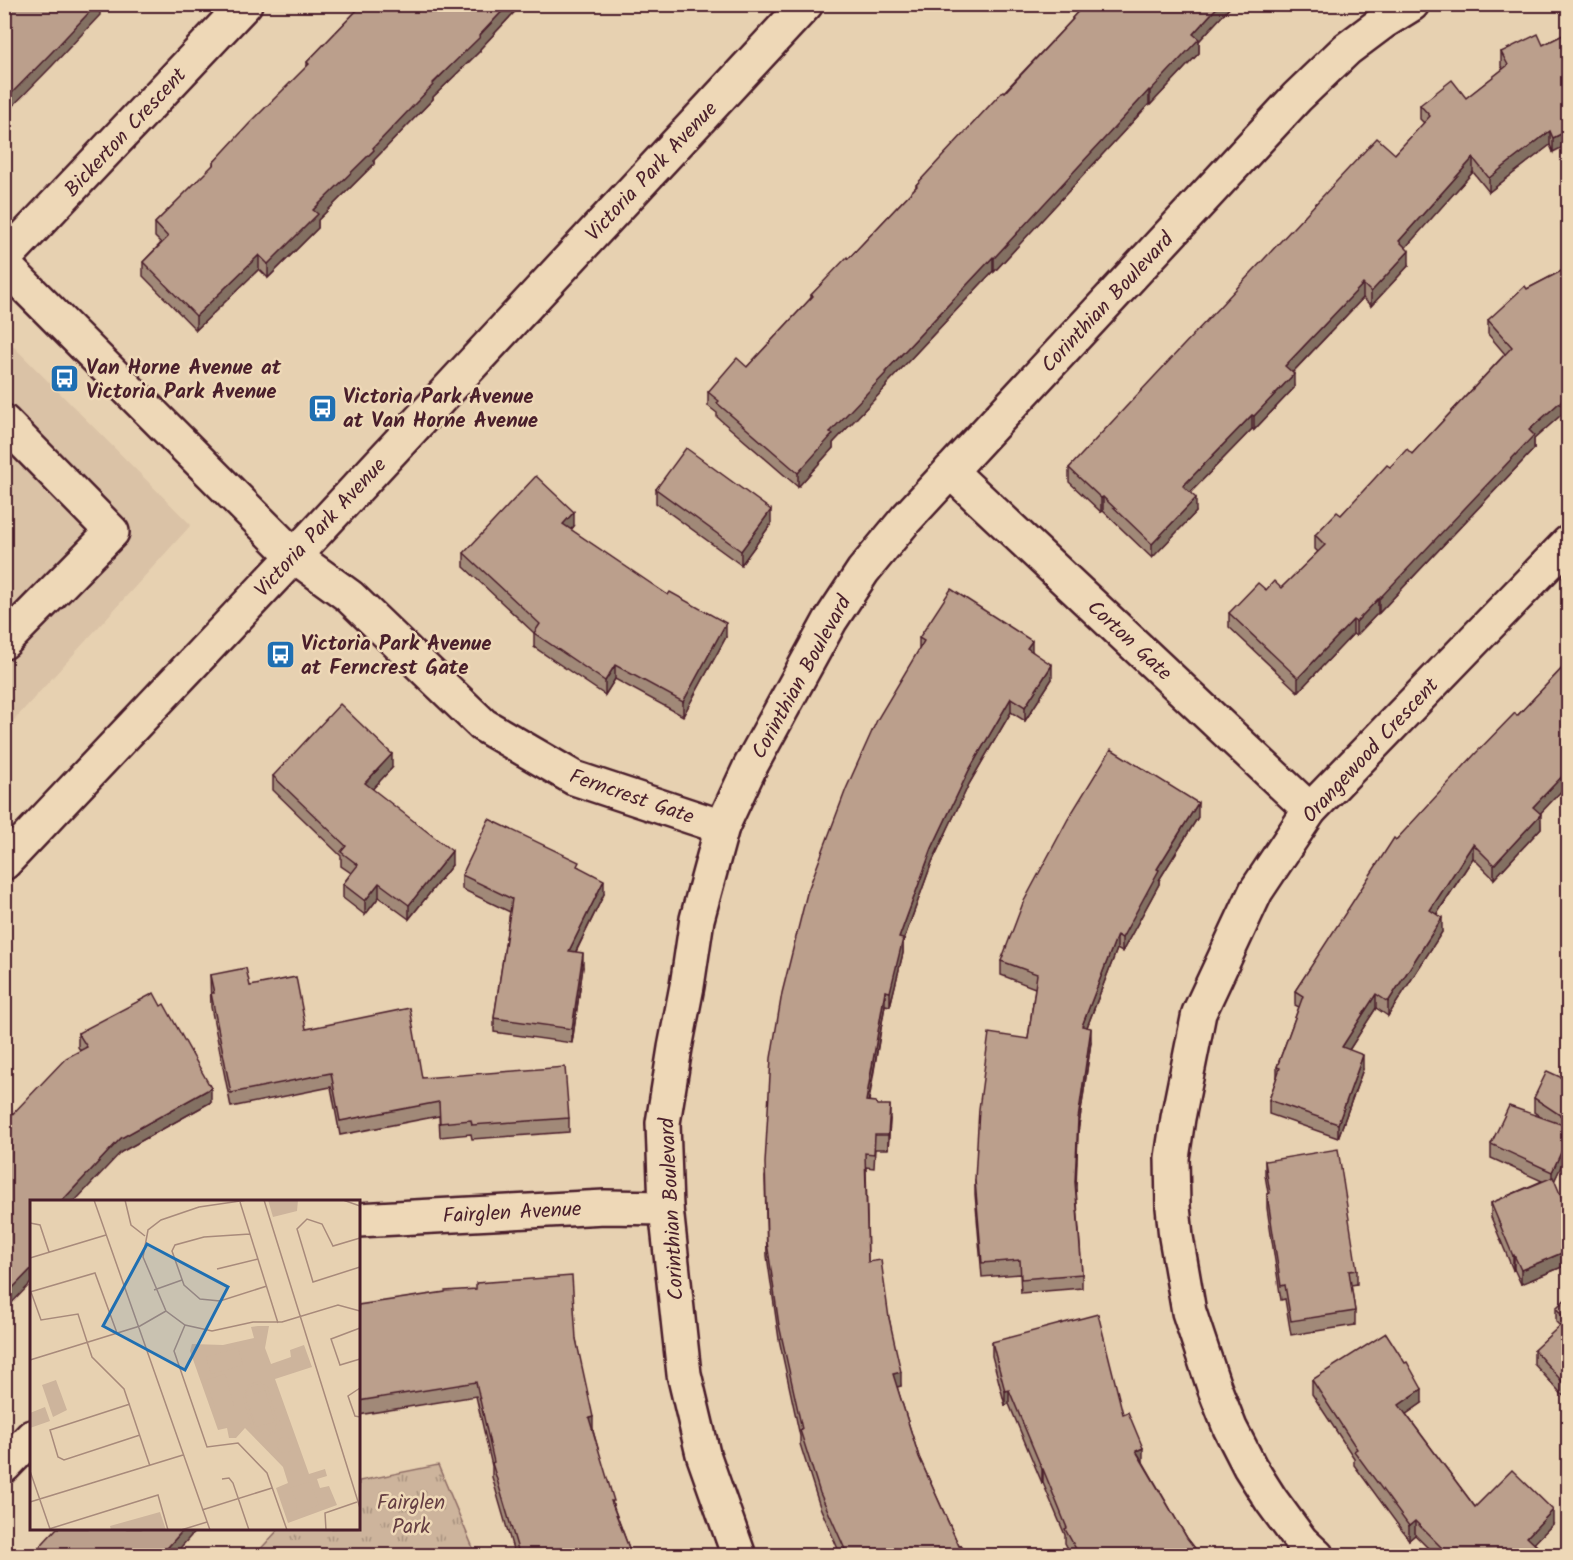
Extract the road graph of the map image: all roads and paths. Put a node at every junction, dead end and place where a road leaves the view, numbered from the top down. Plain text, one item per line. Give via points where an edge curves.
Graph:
1 (245, 4) edge
2 (806, 4) edge
3 (1412, 4) edge
4 (4, 259) edge
5 (4, 266) edge
6 (4, 422) edge
7 (950, 471) junction
8 (1569, 543) edge
9 (294, 556) junction
10 (4, 642) edge
11 (1310, 810) junction
12 (722, 827) junction
13 (4, 863) edge
14 (666, 1208) junction
15 (360, 1220) edge
16 (30, 1439) edge
17 (4, 1466) edge
18 (739, 1556) edge
19 (1317, 1556) edge

1 - 4 street, Bickerton Crescent
2 - 9 street, Victoria Park Avenue
3 - 7 street, Corinthian Boulevard via 1347,49 1297,97
5 - 9 street, Ferncrest Gate
6 - 10 street via 112,532
7 - 11 street, Corton Gate
7 - 12 street, Corinthian Boulevard via 863,571 830,621 750,767
8 - 11 street, Orangewood Crescent
9 - 12 street, Ferncrest Gate via 349,596 483,725 574,778
9 - 13 street, Victoria Park Avenue
11 - 19 street, Orangewood Crescent via 1256,891 1199,1013 1178,1118 1173,1207 1189,1312 1230,1428 1271,1500
12 - 14 street, Corinthian Boulevard via 697,919 663,1123
14 - 15 street, Fairglen Avenue
14 - 18 street, Corinthian Boulevard via 684,1374 703,1454
16 - 17 street

